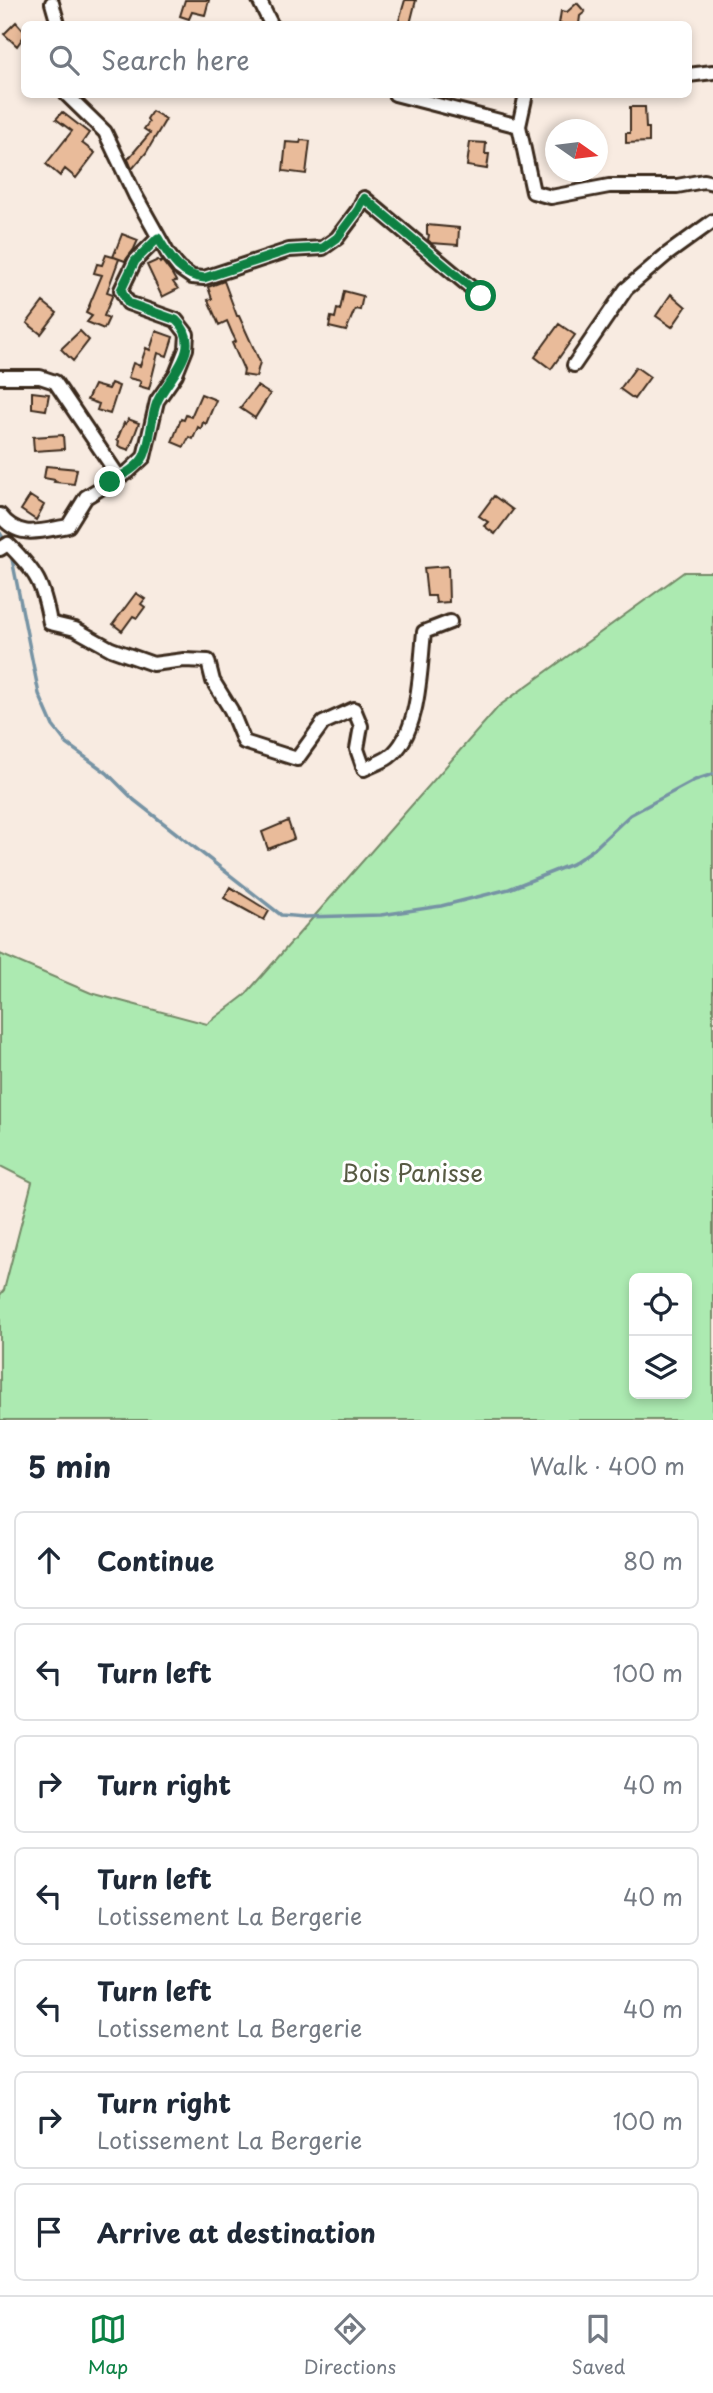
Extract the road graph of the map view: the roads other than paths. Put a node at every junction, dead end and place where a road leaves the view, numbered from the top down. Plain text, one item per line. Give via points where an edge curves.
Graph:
1 (259, 0) edge
2 (53, 1) edge
3 (57, 21) edge
4 (270, 21) edge
5 (713, 72) edge
6 (692, 75) edge
7 (70, 98) edge
8 (410, 98) edge
9 (525, 98) edge
10 (519, 126) junction
11 (713, 183) edge
12 (713, 221) edge
13 (158, 238) junction
14 (481, 296) dead end
15 (573, 365) dead end
16 (0, 377) edge
17 (119, 477) junction
18 (0, 515) edge
19 (0, 549) edge
20 (450, 622) dead end

1 - 4 street
2 - 3 street
5 - 6 street
7 - 13 street via 105,132
8 - 10 street
9 - 10 street
10 - 11 street via 533,192 551,197 609,186
12 - 15 street via 626,289
13 - 14 street via 179,268 192,277 204,278 289,250 323,248 337,238 364,198
13 - 17 street via 135,261 121,290 128,303 176,320 187,334 186,349 157,401 144,457
16 - 17 street via 40,377 55,382
17 - 18 street via 86,497 68,526 30,533 9,527
19 - 20 street via 8,544 32,568 45,595 50,623 75,629 111,649 153,664 208,661 213,681 244,742 297,759 323,723 354,709 361,726 357,749 364,769 390,757 409,733 424,632

